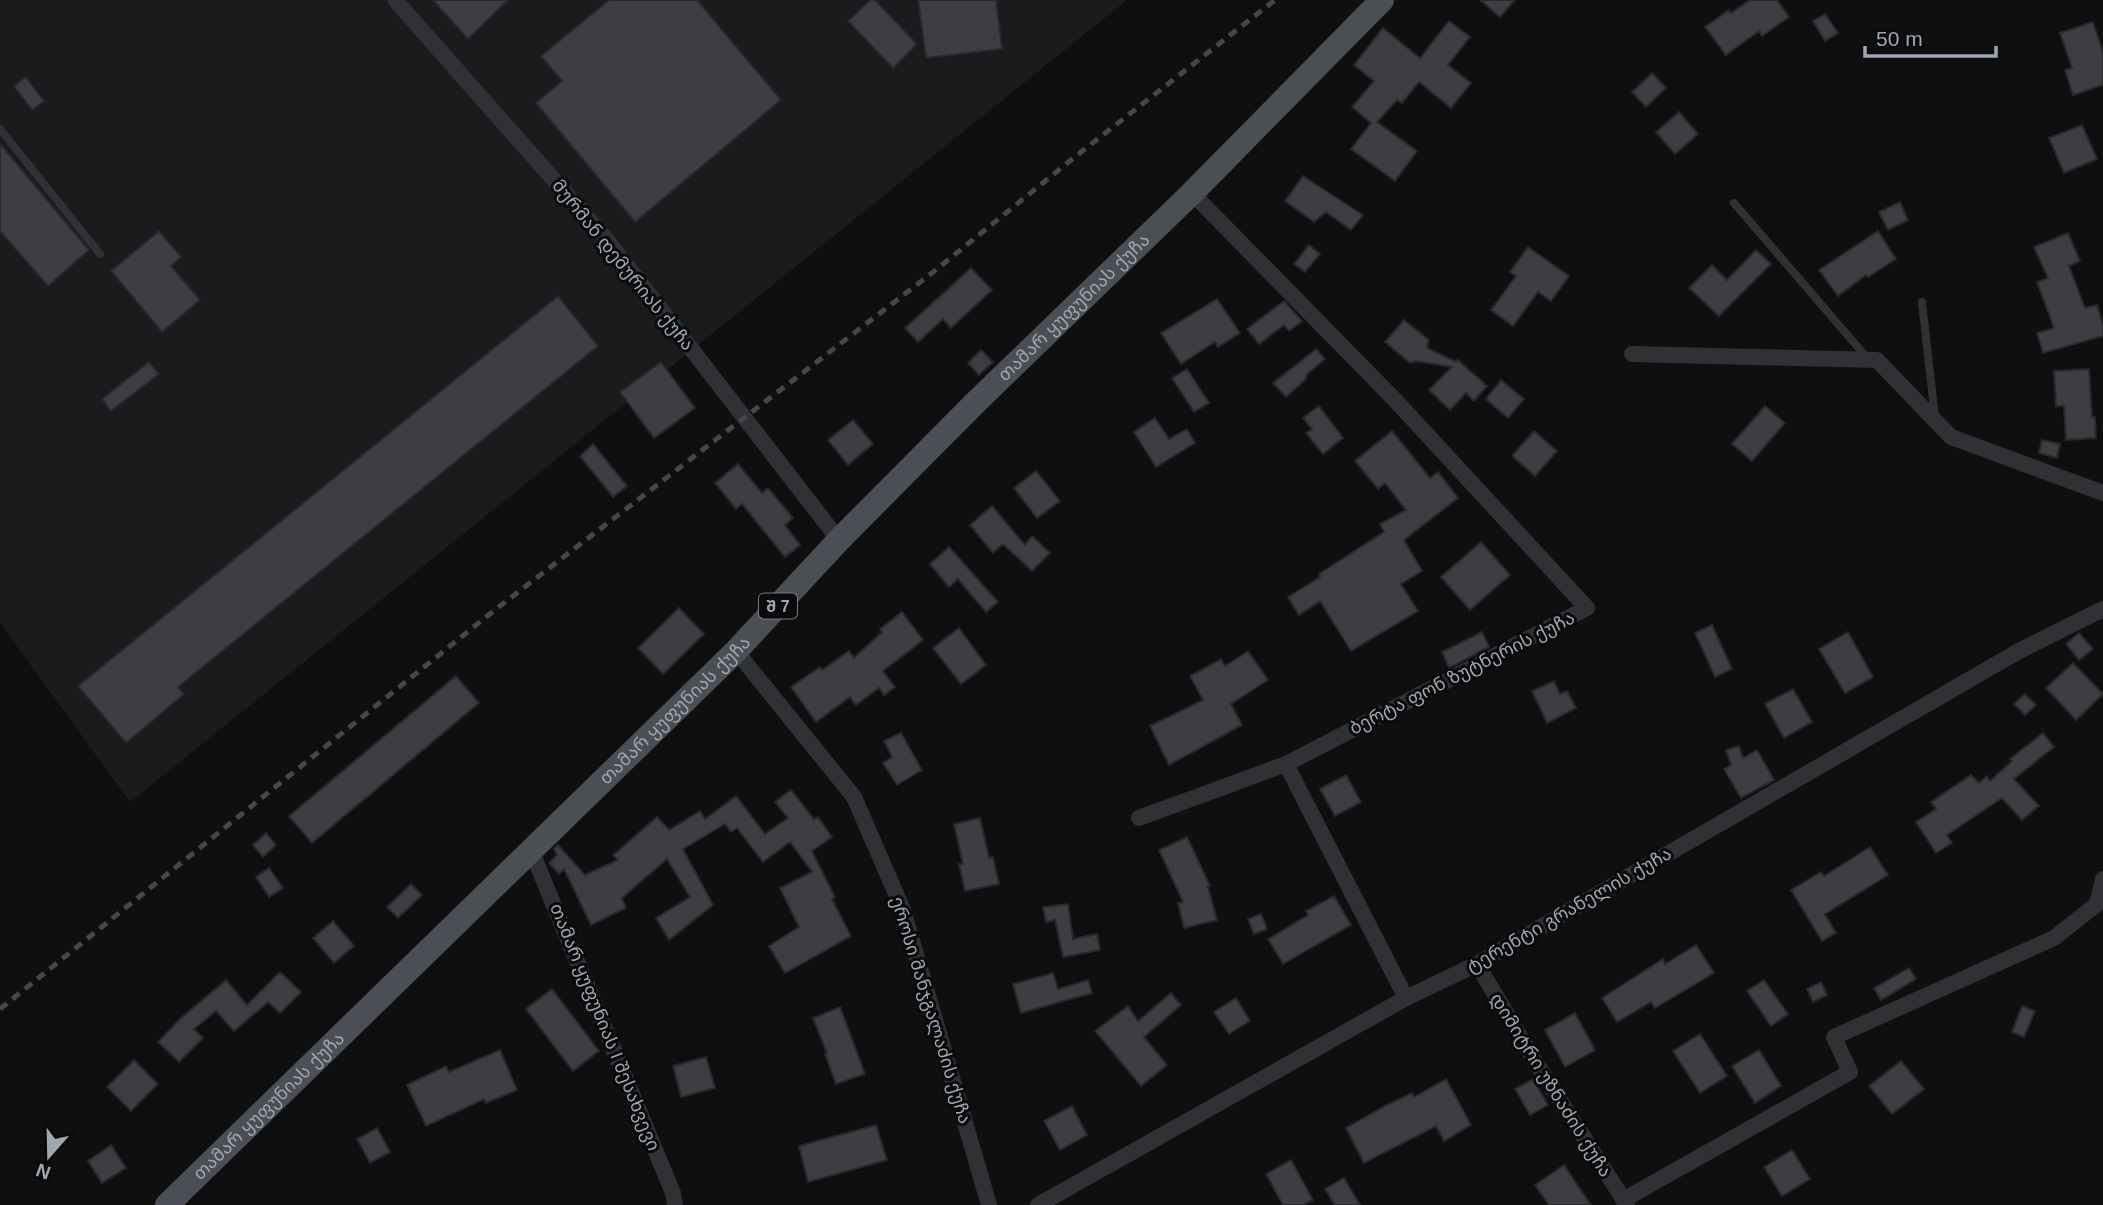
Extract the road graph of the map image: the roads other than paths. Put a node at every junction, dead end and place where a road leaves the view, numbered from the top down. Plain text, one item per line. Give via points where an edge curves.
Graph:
1 (395, 0) edge
2 (1382, 0) edge
3 (0, 129) edge
4 (1192, 193) junction
5 (1734, 203) dead end
6 (100, 254) dead end
7 (1922, 302) dead end
8 (1632, 354) dead end
9 (1868, 359) junction
10 (1935, 421) junction
11 (2103, 493) edge
12 (839, 540) junction
13 (2101, 614) edge
14 (737, 651) junction
15 (1286, 764) junction
16 (1139, 818) dead end
17 (531, 850) junction
18 (2103, 879) edge
19 (1477, 964) junction
20 (1406, 998) junction
21 (1625, 1203) edge
22 (167, 1205) edge
23 (675, 1205) edge
24 (989, 1205) edge
25 (1038, 1205) edge

1 - 12 street, მურმან დემურიას ქუჩა via 607,240
2 - 4 main road, თამარ ყუფუნიას ქუჩა / შ 7
3 - 6 lane
4 - 12 main road, თამარ ყუფუნიას ქუჩა / შ 7
4 - 15 street, ბერტა ფონ ზუტნერის ქუჩა via 1395,400 1587,608
5 - 9 lane
7 - 10 lane
8 - 9 street
9 - 10 street via 1877,359
10 - 11 street via 1951,437
12 - 14 main road, თამარ ყუფუნიას ქუჩა / შ 7
13 - 19 street, ტერენტი გრანელის ქუჩა via 2019,651
14 - 17 main road, თამარ ყუფუნიას ქუჩა / შ 7
14 - 24 street, ეროსი მანჯგალაძის ქუჩა via 854,797 904,910
15 - 16 street
15 - 20 street
17 - 22 main road, თამარ ყუფუნიას ქუჩა / შ 7
17 - 23 street, თამარ ყუფუნიას I შესახვევი
18 - 21 street via 2097,904 2054,938 1834,1037 1850,1072
19 - 20 street, ტერენტი გრანელის ქუჩა
19 - 21 street, დიმიტრი უზნაძის ქუჩა
20 - 25 street, ტერენტი გრანელის ქუჩა

